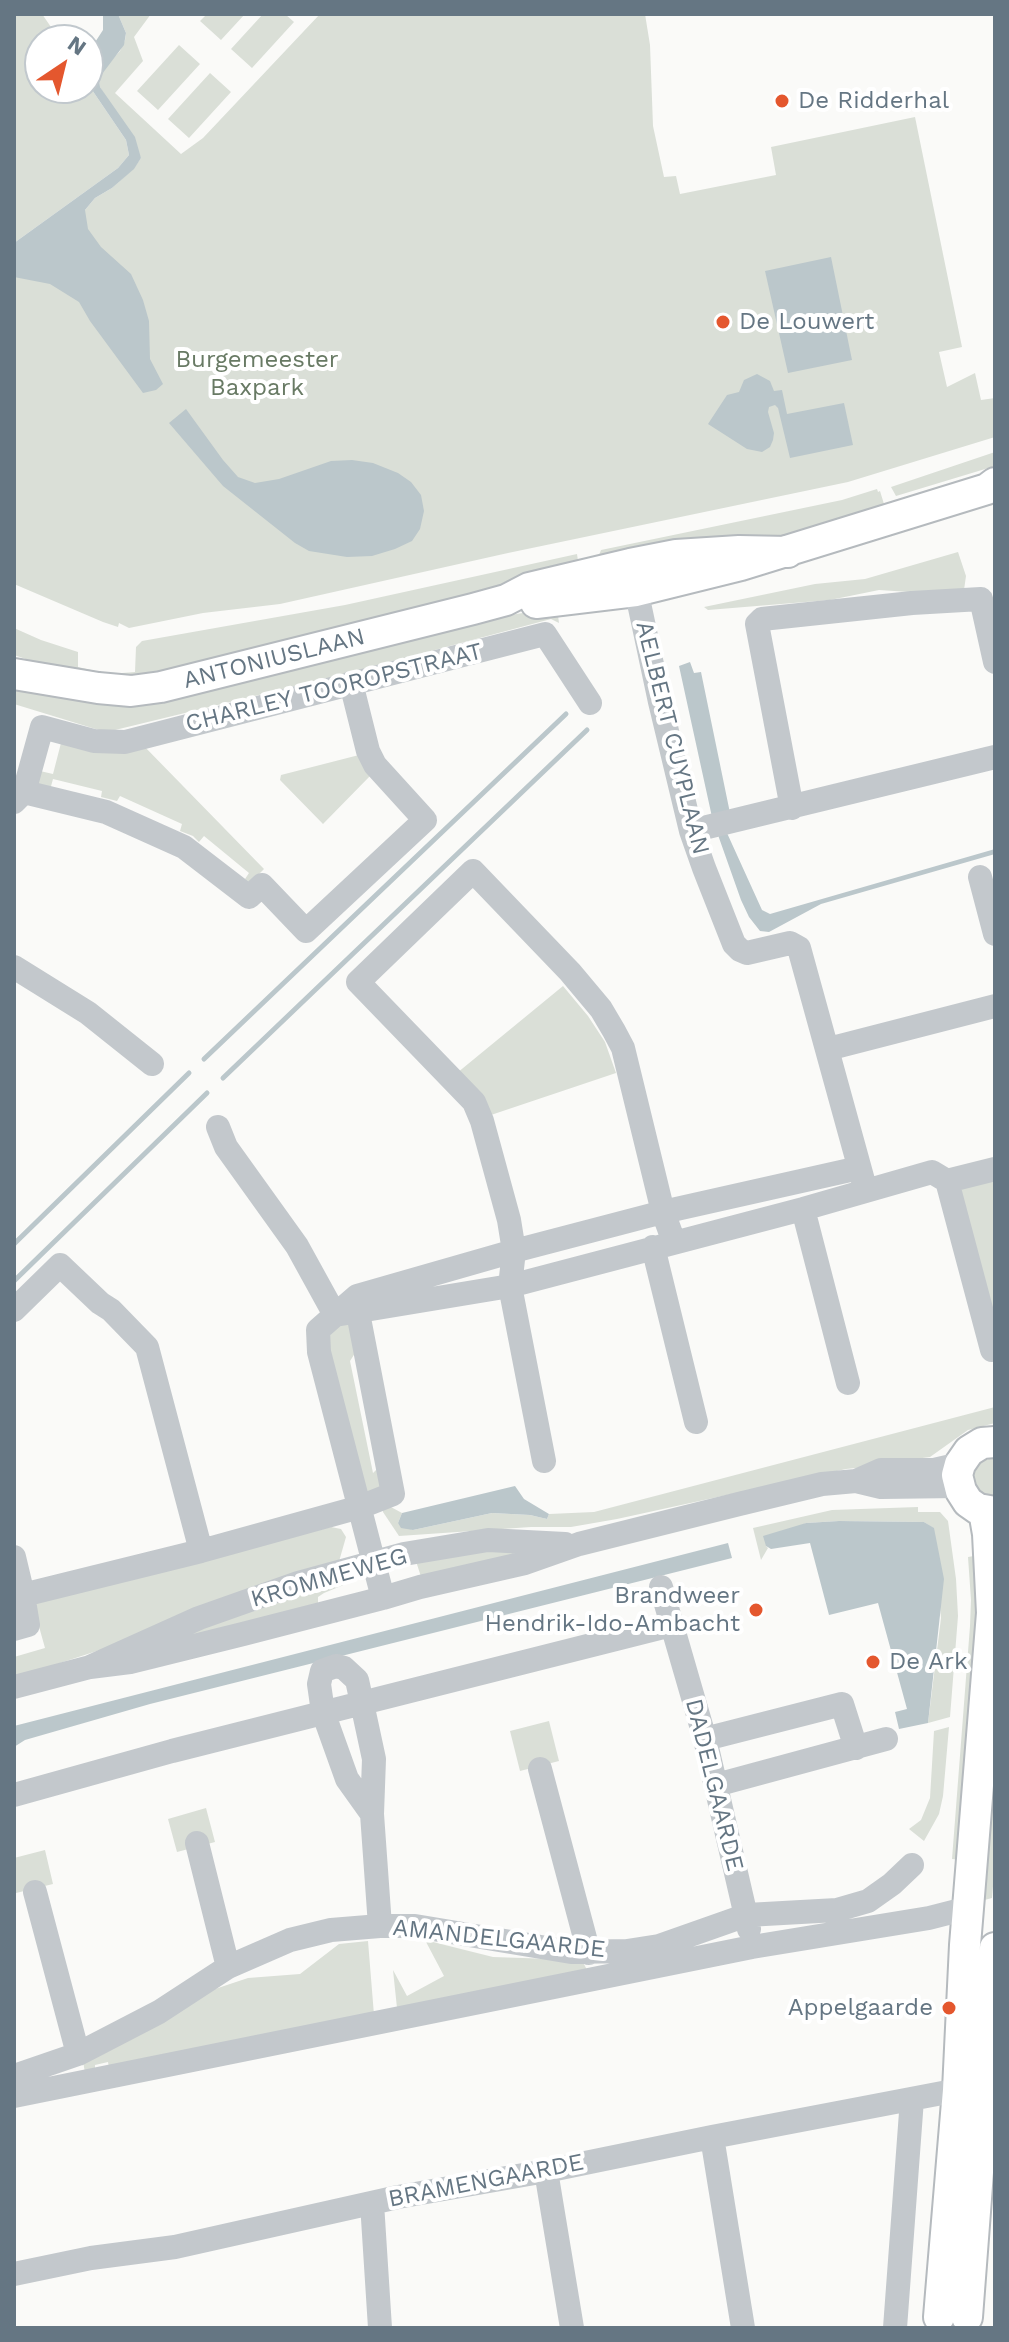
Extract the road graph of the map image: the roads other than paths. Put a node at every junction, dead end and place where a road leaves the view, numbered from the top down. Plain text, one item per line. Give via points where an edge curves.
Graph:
1 (992, 488) edge
2 (633, 577) junction
3 (995, 662) edge
4 (22, 671) edge
5 (351, 683) junction
6 (590, 703) dead end
7 (995, 757) edge
8 (19, 797) edge
9 (792, 808) junction
10 (691, 831) junction
11 (980, 877) dead end
12 (995, 934) edge
13 (14, 967) edge
14 (995, 1006) edge
15 (828, 1049) junction
16 (152, 1064) dead end
17 (218, 1127) dead end
18 (995, 1169) edge
19 (862, 1179) junction
20 (947, 1181) junction
21 (803, 1209) junction
22 (663, 1212) junction
23 (663, 1245) junction
24 (514, 1251) junction
25 (510, 1286) junction
26 (14, 1310) edge
27 (347, 1314) junction
28 (992, 1350) dead end
29 (848, 1383) dead end
30 (696, 1422) dead end
31 (995, 1442) edge
32 (544, 1461) dead end
33 (959, 1475) junction
34 (360, 1507) junction
35 (989, 1511) edge
36 (579, 1544) junction
37 (201, 1551) junction
38 (14, 1557) edge
39 (374, 1564) junction
40 (661, 1587) dead end
41 (23, 1595) junction
42 (383, 1598) junction
43 (671, 1625) junction
44 (14, 1629) edge
45 (90, 1667) junction
46 (14, 1687) edge
47 (362, 1704) junction
48 (323, 1712) junction
49 (705, 1739) junction
50 (886, 1739) dead end
51 (856, 1748) junction
52 (540, 1769) dead end
53 (716, 1785) junction
54 (14, 1795) edge
55 (372, 1814) junction
56 (197, 1843) dead end
57 (912, 1865) dead end
58 (35, 1892) dead end
59 (868, 1901) junction
60 (968, 1908) junction
61 (747, 1915) junction
62 (380, 1926) junction
63 (872, 1927) junction
64 (752, 1947) junction
65 (995, 1948) edge
66 (589, 1953) junction
67 (228, 1967) junction
68 (78, 2054) junction
69 (14, 2076) edge
70 (958, 2090) junction
71 (14, 2096) edge
72 (912, 2099) junction
73 (712, 2137) junction
74 (546, 2171) junction
75 (372, 2203) junction
76 (14, 2274) edge
77 (953, 2322) edge
78 (380, 2328) edge
79 (572, 2328) edge
80 (743, 2328) edge
81 (895, 2328) edge

1 - 2 main road, ANTONIUSLAAN via 788,552 676,555
2 - 4 main road, ANTONIUSLAAN via 529,588 506,600 161,687 120,690
2 - 10 street, AELBERT CUYPLAAN
3 - 9 street via 981,599 762,619 757,624
5 - 6 street, CHARLEY TOOROPSTRAAT via 545,634
5 - 8 street, CHARLEY TOOROPSTRAAT via 125,742 94,741 42,727
5 - 8 street via 375,765 425,820 306,931 262,885 249,897 184,847 106,812
7 - 9 street
9 - 10 street
10 - 15 street, AELBERT CUYPLAAN via 734,944 747,953 790,943 799,948
11 - 12 street
13 - 16 street via 88,1013
14 - 15 street
15 - 19 street, AELBERT CUYPLAAN
17 - 27 street via 226,1147
18 - 20 street
19 - 20 street via 932,1172
19 - 21 street
19 - 22 street
20 - 28 street
21 - 23 street
21 - 29 street
22 - 23 street
22 - 24 street
22 - 24 street via 623,1048 614,1031 570,972 473,871 358,982 474,1102
23 - 25 street
23 - 30 street
24 - 25 street
24 - 27 street via 357,1296
25 - 27 street
25 - 32 street
26 - 37 street via 60,1265 147,1347
27 - 34 street via 318,1330 319,1352
27 - 34 street via 393,1494
31 - 33 main road via 973,1448
33 - 35 main road via 968,1502
33 - 36 street, KROMMEWEG via 881,1470 856,1481 822,1484
34 - 37 street
34 - 39 street
35 - 60 main road via 992,1613
36 - 39 street, KROMMEWEG via 488,1540
36 - 42 street, KROMMEWEG
37 - 41 street
38 - 41 street
39 - 42 street
39 - 45 street, KROMMEWEG via 298,1583 199,1618
40 - 43 street, DADELGAARDE
41 - 44 street via 28,1625
42 - 45 street, KROMMEWEG via 130,1662
43 - 47 street
43 - 49 street, DADELGAARDE
45 - 46 street, KROMMEWEG
47 - 48 street
47 - 48 street via 357,1680 344,1668 328,1667 319,1684
47 - 55 street via 374,1759
48 - 54 street
48 - 55 street via 347,1779
49 - 51 street via 842,1704
49 - 53 street, DADELGAARDE
50 - 51 street
51 - 53 street
52 - 66 street
53 - 61 street, DADELGAARDE
55 - 62 street
56 - 67 street
57 - 59 street, AMANDELGAARDE
58 - 68 street
59 - 61 street, AMANDELGAARDE via 837,1910
59 - 63 street
60 - 63 street, AMANDELGAARDE
60 - 70 main road
61 - 64 street, DADELGAARDE
61 - 66 street, AMANDELGAARDE via 659,1946
62 - 66 street, AMANDELGAARDE via 415,1926
62 - 67 street, AMANDELGAARDE via 290,1940
63 - 64 street, AMANDELGAARDE
64 - 71 street, AMANDELGAARDE
65 - 77 main road
67 - 68 street, AMANDELGAARDE via 159,2012
68 - 69 street, AMANDELGAARDE
70 - 72 street, BRAMENGAARDE
70 - 77 main road
72 - 73 street, BRAMENGAARDE
72 - 81 street
73 - 74 street, BRAMENGAARDE
73 - 80 street
74 - 75 street, BRAMENGAARDE
74 - 79 street
75 - 76 street, BRAMENGAARDE via 175,2247
75 - 78 street

